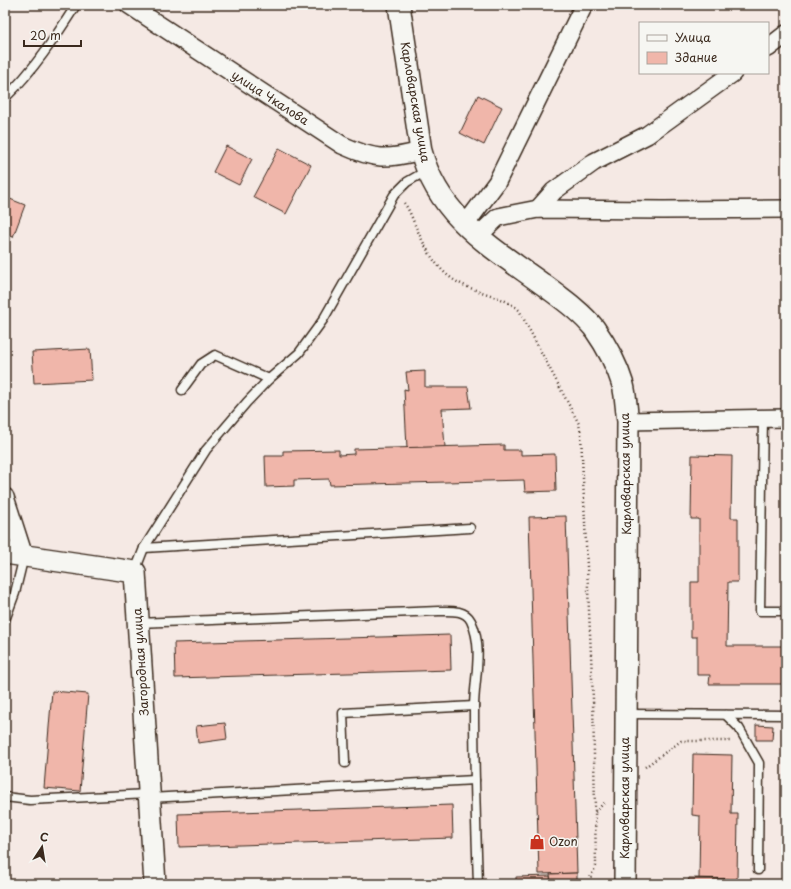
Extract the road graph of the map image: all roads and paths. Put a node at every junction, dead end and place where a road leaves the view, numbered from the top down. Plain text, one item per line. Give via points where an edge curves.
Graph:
1 (76, 5) edge
2 (128, 5) edge
3 (399, 5) edge
4 (584, 5) edge
5 (786, 34) edge
6 (769, 47) edge
7 (732, 74) edge
8 (5, 98) edge
9 (424, 161) junction
10 (394, 195) junction
11 (538, 209) junction
12 (786, 209) edge
13 (471, 231) junction
14 (269, 379) junction
15 (182, 390) dead end
16 (763, 418) junction
17 (786, 418) edge
18 (628, 421) junction
19 (5, 497) edge
20 (470, 528) dead end
21 (144, 548) junction
22 (14, 554) edge
23 (135, 572) junction
24 (786, 611) edge
25 (5, 620) edge
26 (138, 623) junction
27 (474, 706) junction
28 (626, 714) junction
29 (726, 715) junction
30 (786, 715) edge
31 (681, 741) dead end
32 (735, 743) dead end
33 (345, 763) dead end
34 (475, 780) junction
35 (149, 796) junction
36 (5, 797) edge
37 (758, 870) dead end
38 (155, 884) edge
39 (478, 884) edge
40 (590, 884) edge
41 (624, 884) edge

1 - 8 lane via 24,79
2 - 9 street, улица Чкалова via 342,145 362,154 380,158
3 - 9 street, Карловарская улица
4 - 13 street
5 - 6 street
7 - 11 street via 647,135 594,162 554,191
9 - 10 lane
9 - 13 street, Карловарская улица via 436,190 448,208
10 - 14 lane via 323,320 299,353
10 - 40 path via 405,204 419,235 441,269 455,280 496,296 519,310 579,424 593,707 596,866
11 - 12 street
11 - 13 street via 498,217
13 - 18 street, Карловарская улица via 576,309 593,327 615,363 623,385
14 - 15 lane via 215,355 201,364
14 - 21 lane via 225,425 206,450
16 - 17 street
16 - 18 street
16 - 24 lane via 760,611
18 - 28 street, Карловарская улица
19 - 22 street
20 - 21 lane
21 - 23 lane
22 - 23 street
22 - 25 lane via 15,593
23 - 26 street, Загородная улица
26 - 27 lane via 458,611 470,619 475,633 478,654
26 - 35 street, Загородная улица
27 - 33 lane via 343,713
27 - 34 lane
28 - 29 lane
28 - 41 street, Карловарская улица
29 - 30 lane
29 - 37 lane via 739,728 759,763
31 - 32 path via 728,740
34 - 35 lane
34 - 39 lane
35 - 36 lane via 30,800
35 - 38 street, Загородная улица

